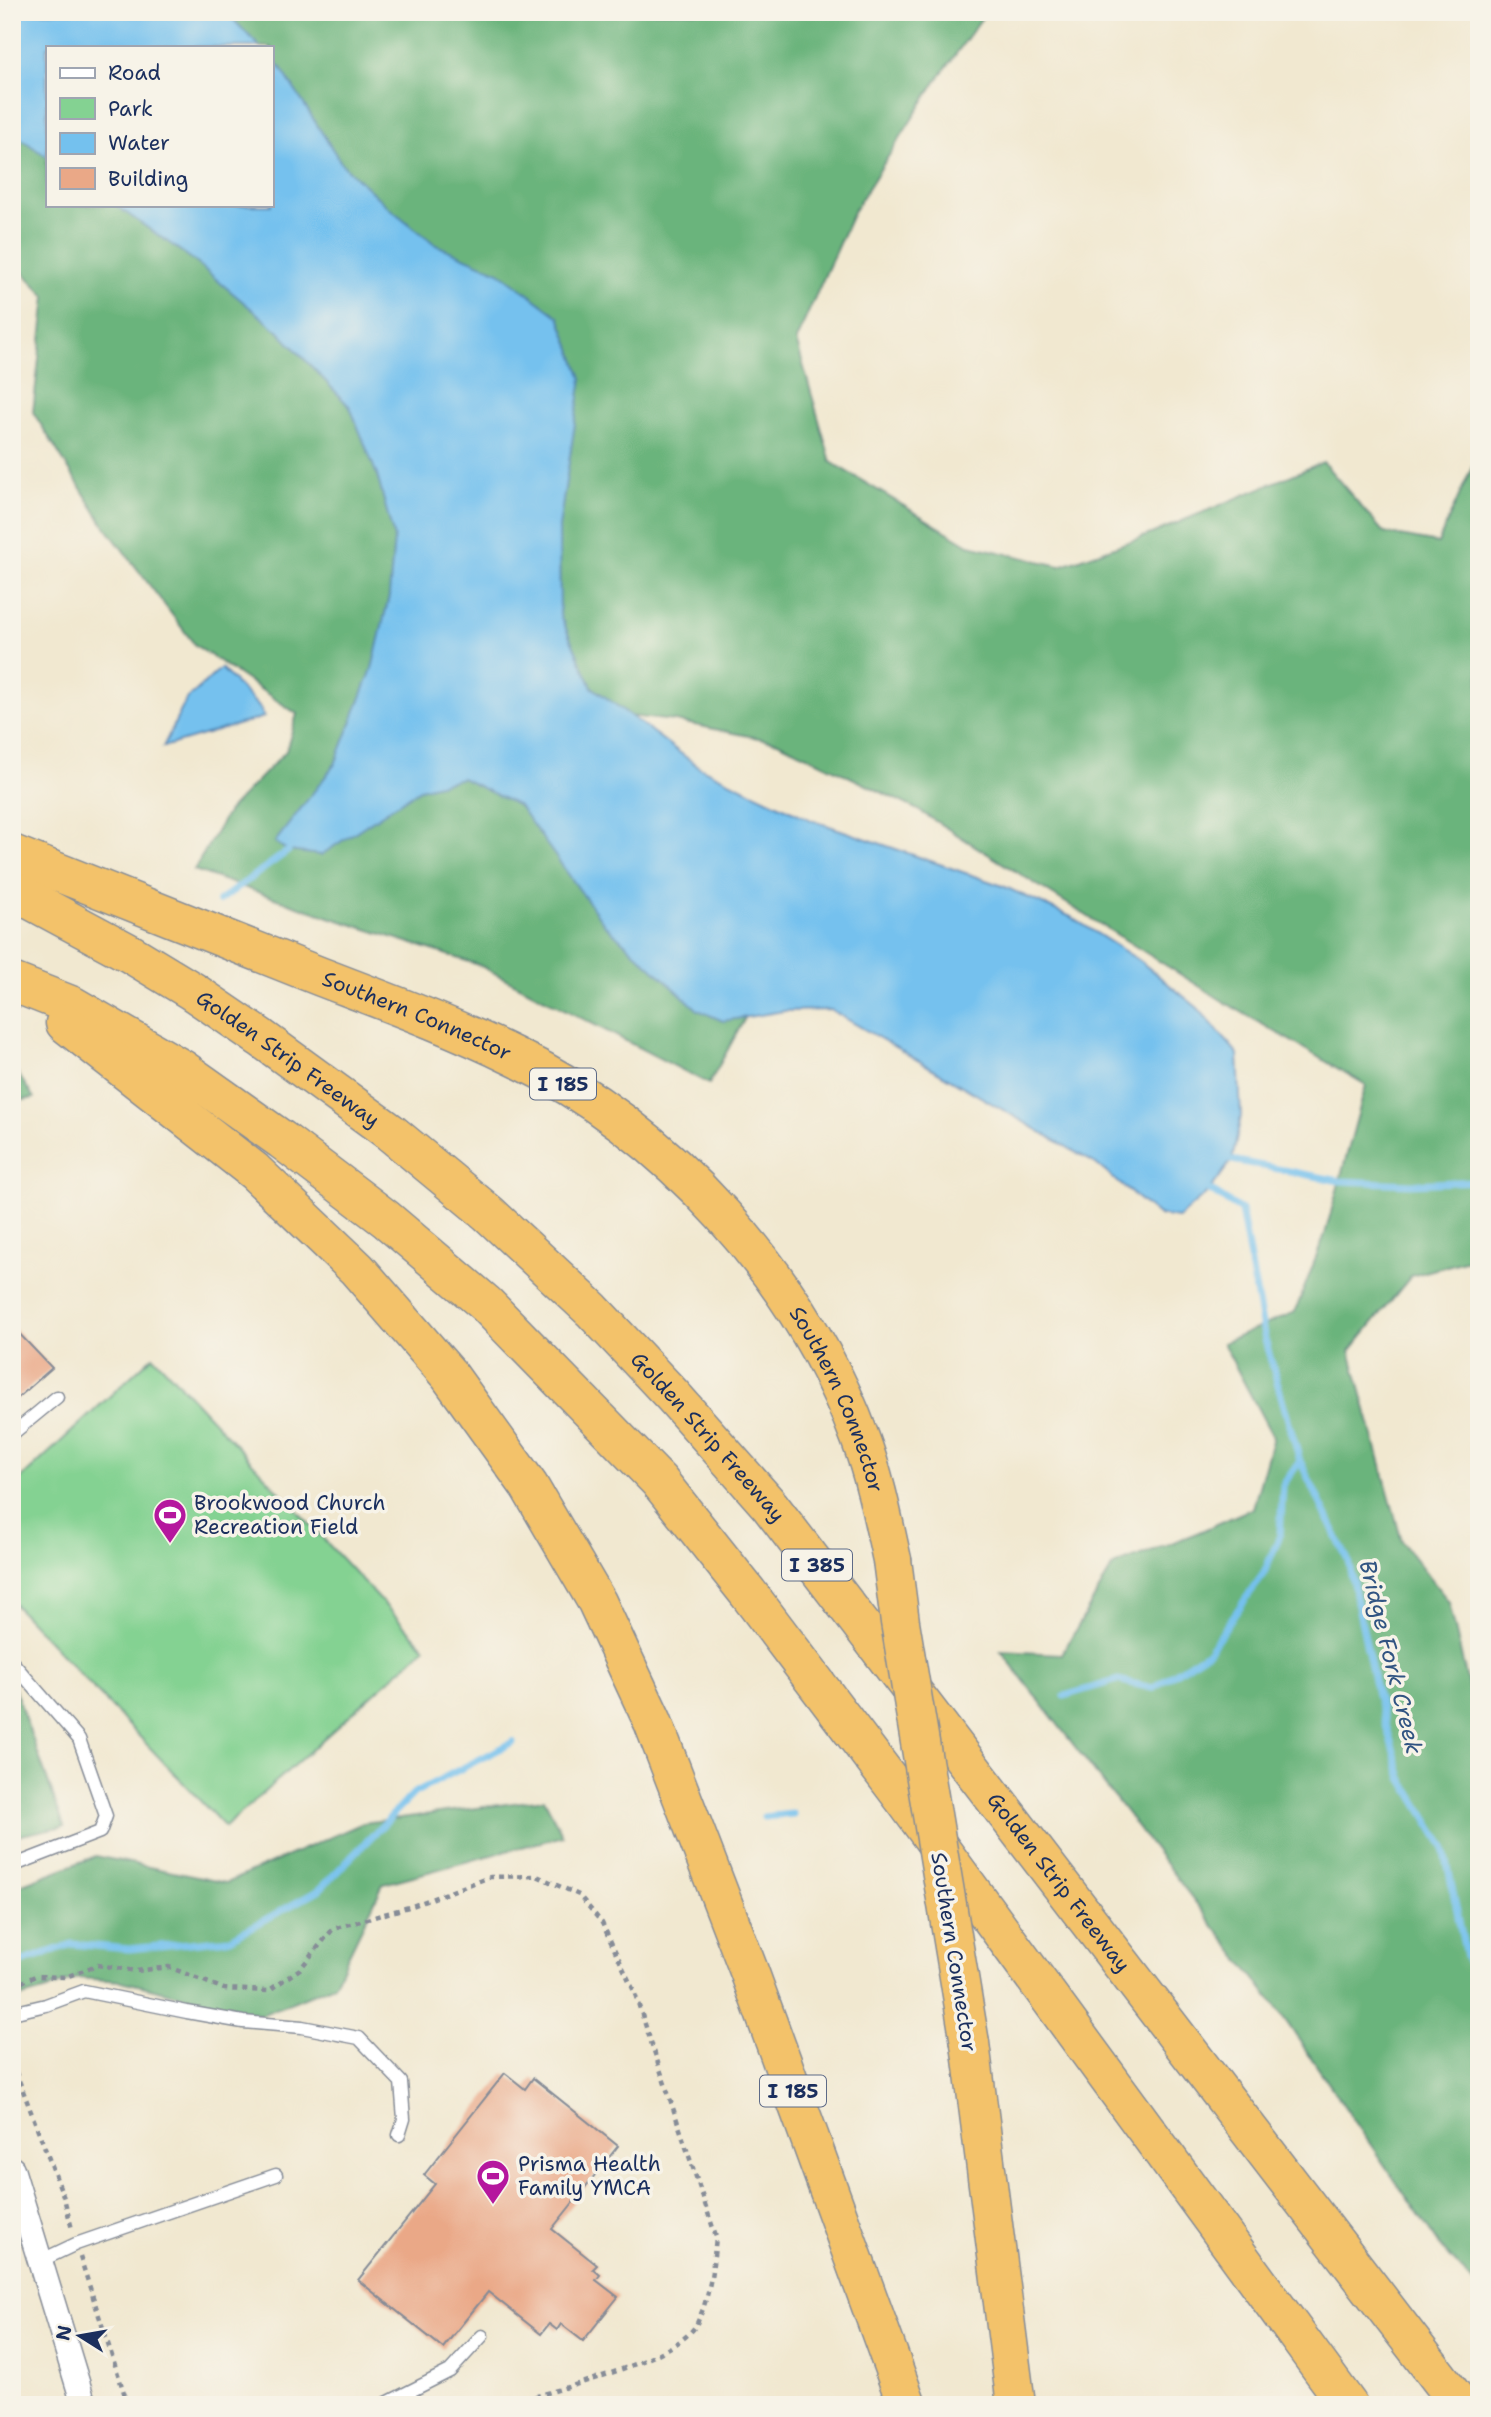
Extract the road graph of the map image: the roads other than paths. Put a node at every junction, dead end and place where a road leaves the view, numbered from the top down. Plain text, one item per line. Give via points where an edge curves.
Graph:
1 (12, 854) edge
2 (12, 890) edge
3 (16, 984) edge
4 (57, 1397) dead end
5 (12, 1434) edge
6 (12, 1662) edge
7 (12, 1866) edge
8 (12, 2013) edge
9 (400, 2135) dead end
10 (12, 2169) edge
11 (276, 2175) dead end
12 (40, 2261) junction
13 (482, 2336) dead end
14 (84, 2405) edge
15 (383, 2405) edge
16 (907, 2405) edge
17 (1016, 2405) edge
18 (1348, 2405) edge
19 (1460, 2405) edge

1 - 17 highway, Southern Connector / I 185, bridge via 429,1019 514,1056 585,1096 645,1140 696,1188 800,1315 820,1348 863,1447 892,1560 970,2043
2 - 19 highway, Golden Strip Freeway / I 385 via 131,954 261,1038 390,1132 601,1319 770,1506
3 - 16 highway, I 185 via 254,1171 357,1269 449,1375 529,1486 597,1602 653,1722
3 - 18 highway via 73,1006 182,1069 386,1219 486,1304 659,1480 906,1802
4 - 5 lane
6 - 7 lane via 79,1739 106,1816 100,1832
8 - 9 lane via 84,1991 359,2038 401,2082 404,2119
10 - 12 street
11 - 12 lane via 76,2244
12 - 14 street
13 - 15 lane via 450,2371

